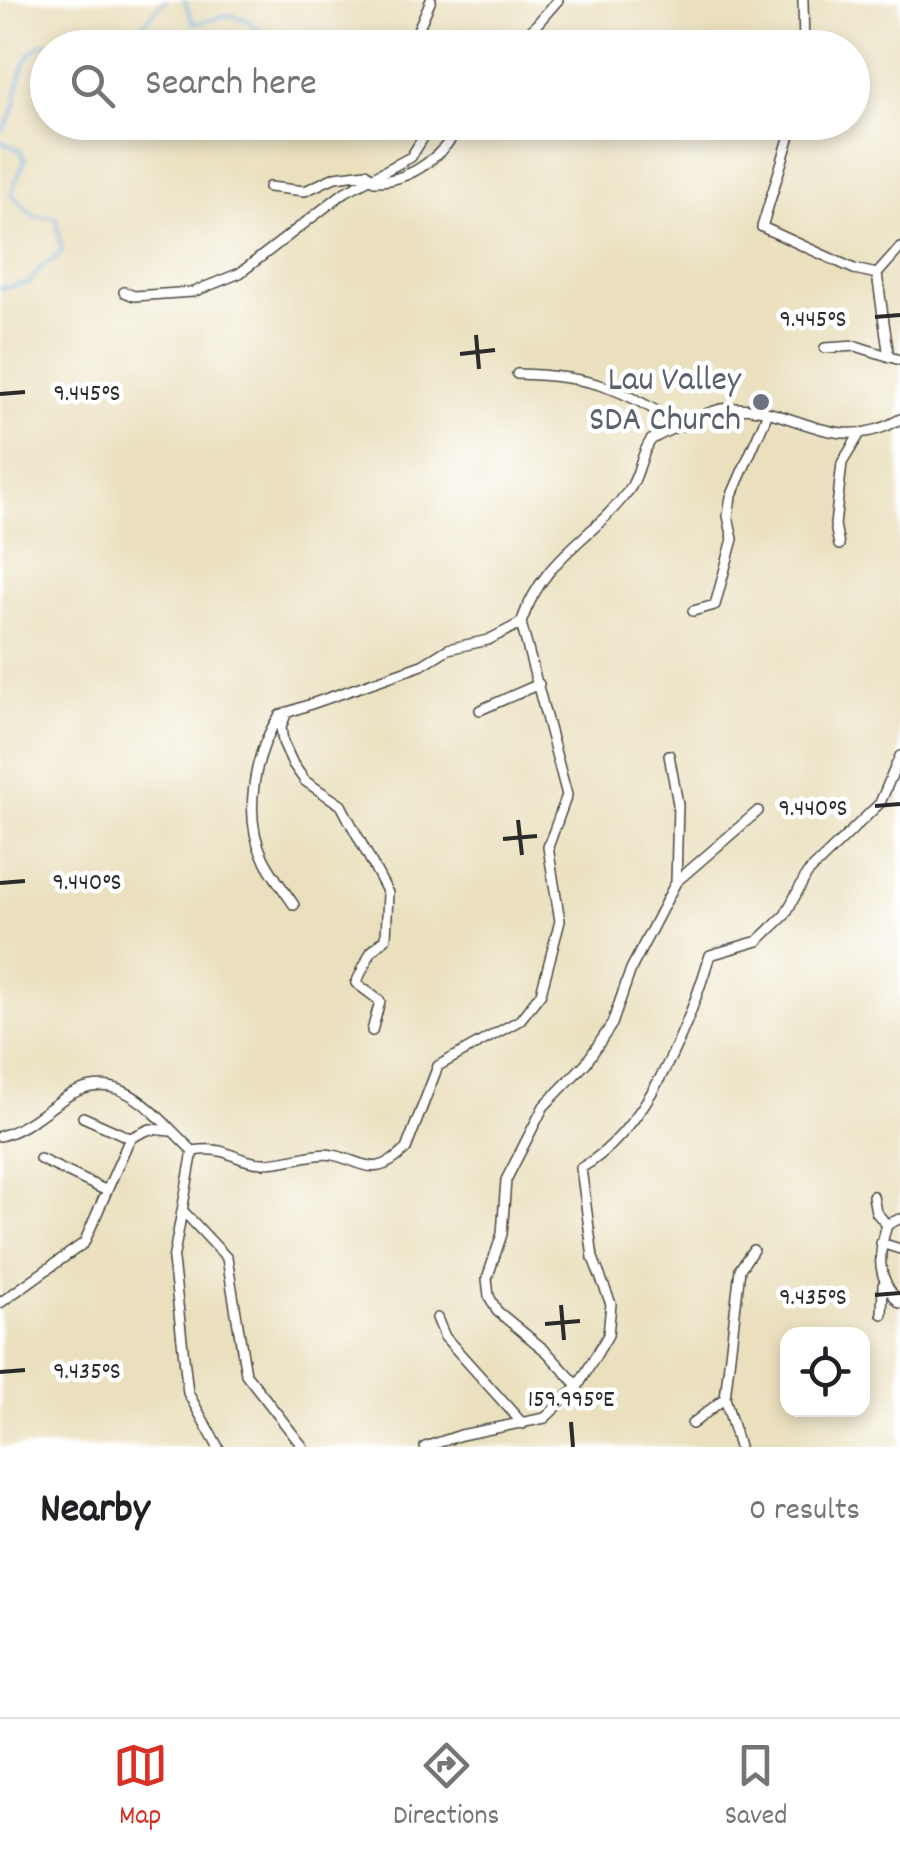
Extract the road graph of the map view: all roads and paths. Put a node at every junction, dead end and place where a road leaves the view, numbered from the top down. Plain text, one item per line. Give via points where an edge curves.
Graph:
1 (431, 0) edge
2 (558, 0) edge
3 (803, 0) edge
4 (418, 30) edge
5 (532, 30) edge
6 (804, 30) edge
7 (422, 140) edge
8 (450, 140) edge
9 (789, 140) edge
10 (372, 178) junction
11 (269, 187) dead end
12 (900, 248) edge
13 (877, 274) junction
14 (124, 292) dead end
15 (826, 348) dead end
16 (888, 357) junction
17 (900, 360) edge
18 (518, 374) dead end
19 (767, 415) junction
20 (900, 419) edge
21 (682, 426) junction
22 (859, 435) junction
23 (839, 545) dead end
24 (694, 611) dead end
25 (522, 623) junction
26 (539, 684) junction
27 (480, 710) dead end
28 (287, 712) junction
29 (669, 755) dead end
30 (900, 756) edge
31 (758, 812) dead end
32 (676, 882) junction
33 (294, 905) dead end
34 (372, 1031) dead end
35 (83, 1116) dead end
36 (171, 1130) junction
37 (0, 1136) edge
38 (130, 1138) junction
39 (194, 1151) junction
40 (40, 1159) dead end
41 (107, 1191) junction
42 (874, 1196) dead end
43 (184, 1212) junction
44 (898, 1218) edge
45 (887, 1225) junction
46 (882, 1243) junction
47 (900, 1249) edge
48 (753, 1250) dead end
49 (883, 1285) junction
50 (0, 1303) edge
51 (900, 1303) edge
52 (882, 1314) dead end
53 (438, 1318) dead end
54 (578, 1386) junction
55 (725, 1398) junction
56 (523, 1424) junction
57 (692, 1424) dead end
58 (218, 1447) edge
59 (303, 1447) edge
60 (426, 1447) edge
61 (739, 1447) edge

1 - 4 street
2 - 5 street
3 - 6 street
7 - 10 street via 411,157
8 - 10 street via 438,158 390,180
9 - 13 street via 762,228
10 - 11 street via 335,177 305,191
10 - 14 street via 214,286 145,296
12 - 13 street
13 - 16 street
15 - 16 street via 856,346
16 - 17 street
18 - 21 street via 610,385
19 - 21 street via 723,409
19 - 22 street
19 - 24 street via 731,497 733,539 715,605
20 - 22 street
21 - 25 street via 651,440 631,488 558,557
22 - 23 street via 842,463 834,525
25 - 26 street
25 - 28 street
26 - 27 street
26 - 39 street via 567,795 548,846 560,921 540,993 520,1020 438,1066 397,1158 372,1168 330,1154 260,1164 223,1148
28 - 33 street via 266,735 252,800 260,849
28 - 34 street via 282,742 293,764 304,782 341,805 388,893 386,938 356,983 380,1001
29 - 32 street via 678,804
30 - 54 street via 880,803 807,874 786,915 758,940 710,955 694,1010 653,1090 602,1156 581,1168 593,1258 612,1321
31 - 32 street
32 - 54 street via 631,969 612,1024 544,1106 506,1180 489,1296
35 - 38 street
36 - 37 street via 137,1098 90,1084
36 - 38 street via 150,1129
36 - 39 street
38 - 41 street
39 - 43 street
40 - 41 street
41 - 50 street via 84,1243
42 - 45 street
43 - 58 street via 173,1260 188,1393
43 - 59 street via 228,1258 246,1374
44 - 45 street
45 - 46 street
46 - 47 street
46 - 49 street
48 - 55 street via 740,1269
49 - 51 street
49 - 52 street
53 - 56 street via 445,1338
54 - 56 street via 546,1418
55 - 57 street
55 - 61 street
56 - 60 street

